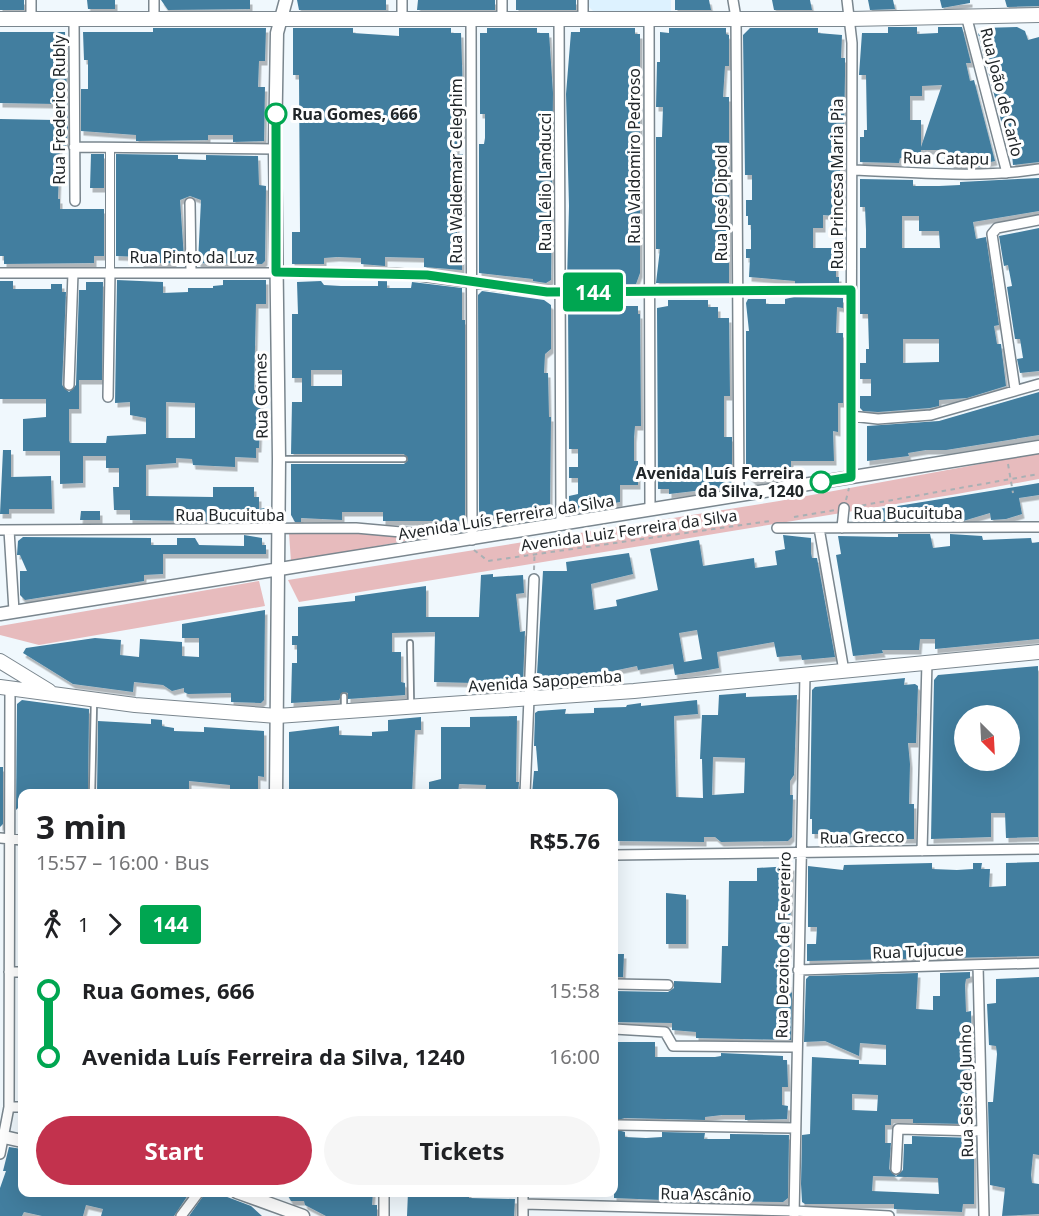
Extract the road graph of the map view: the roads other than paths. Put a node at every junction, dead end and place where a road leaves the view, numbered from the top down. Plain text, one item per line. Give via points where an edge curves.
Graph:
1 (31, 0) edge
2 (154, 0) edge
3 (286, 0) edge
4 (402, 0) edge
5 (502, 0) edge
6 (584, 0) edge
7 (733, 0) edge
8 (847, 0) edge
9 (1039, 15) edge
10 (281, 17) junction
11 (31, 18) junction
12 (74, 18) junction
13 (154, 18) junction
14 (402, 18) junction
15 (471, 18) junction
16 (502, 18) junction
17 (559, 18) junction
18 (583, 18) junction
19 (649, 18) junction
20 (736, 18) junction
21 (0, 19) edge
22 (850, 19) junction
23 (967, 19) junction
24 (74, 147) junction
25 (110, 148) junction
26 (275, 149) junction
27 (1039, 169) edge
28 (852, 170) junction
29 (1007, 173) junction
30 (75, 201) dead end
31 (190, 203) dead end
32 (1039, 220) edge
33 (110, 272) junction
34 (191, 272) junction
35 (276, 272) junction
36 (0, 273) edge
37 (73, 273) junction
38 (471, 282) junction
39 (851, 290) junction
40 (736, 291) junction
41 (560, 292) junction
42 (649, 292) junction
43 (1039, 384) edge
44 (69, 385) dead end
45 (1015, 389) junction
46 (108, 397) dead end
47 (851, 416) junction
48 (1039, 447) edge
49 (279, 459) junction
50 (404, 459) dead end
51 (851, 477) junction
52 (739, 496) junction
53 (844, 508) road end
54 (650, 510) junction
55 (774, 524) road end
56 (561, 525) junction
57 (1039, 527) edge
58 (819, 528) junction
59 (842, 528) junction
60 (5, 530) edge
61 (279, 530) junction
62 (468, 544) junction
63 (279, 571) junction
64 (534, 579) road end
65 (14, 611) junction
66 (0, 614) edge
67 (410, 643) dead end
68 (1039, 652) edge
69 (0, 662) edge
70 (927, 663) junction
71 (843, 671) junction
72 (805, 674) junction
73 (5, 688) edge
74 (54, 694) junction
75 (344, 696) dead end
76 (94, 699) junction
77 (528, 699) junction
78 (411, 708) junction
79 (344, 712) junction
80 (277, 716) junction
81 (92, 789) edge
82 (276, 789) edge
83 (525, 789) edge
84 (5, 838) edge
85 (1039, 849) edge
86 (922, 850) junction
87 (800, 853) junction
88 (618, 855) edge
89 (1039, 963) edge
90 (978, 965) junction
91 (798, 970) junction
92 (9, 972) junction
93 (18, 972) edge
94 (618, 984) edge
95 (668, 985) dead end
96 (618, 1029) edge
97 (796, 1047) junction
98 (9, 1107) junction
99 (18, 1107) edge
100 (619, 1125) dead end
101 (795, 1128) junction
102 (982, 1131) junction
103 (2, 1137) edge
104 (18, 1140) edge
105 (0, 1154) edge
106 (896, 1169) dead end
107 (195, 1197) edge
108 (384, 1197) edge
109 (523, 1197) edge
110 (272, 1198) edge
111 (523, 1204) junction
112 (794, 1213) edge
113 (181, 1216) edge
114 (303, 1216) edge
115 (384, 1216) edge
116 (523, 1216) edge
117 (889, 1216) edge
118 (984, 1216) edge

1 - 11 street
2 - 13 street
3 - 10 street, Rua Gomes
4 - 14 street
5 - 16 street
6 - 18 street
7 - 20 street, Rua José Dipold
8 - 22 street, Rua Princesa Maria Pia
9 - 23 main road
10 - 13 main road
10 - 14 main road
10 - 26 street, Rua Gomes via 277,35
11 - 12 main road
11 - 21 main road
12 - 13 main road
12 - 24 street, Rua Frederico Rubly
14 - 15 main road
15 - 16 main road
15 - 38 street, Rua Waldemar Celeghim
16 - 17 main road
17 - 18 main road
17 - 41 street, Rua Lélio Landucci
18 - 19 main road
19 - 20 main road
19 - 42 street, Rua Valdomiro Pedroso
20 - 22 main road
20 - 40 street, Rua José Dipold
22 - 23 main road
22 - 28 street, Rua Princesa Maria Pia
23 - 29 street, Rua João de Carlo
24 - 25 street
24 - 30 street, Rua Frederico Rubly
25 - 26 street
25 - 33 street
26 - 35 street, Rua Gomes
27 - 29 street, Rua Catapu
28 - 29 street, Rua Catapu via 942,175
28 - 39 street, Rua Princesa Maria Pia
31 - 34 street
32 - 45 street via 997,228 992,234
33 - 34 street, Rua Pinto da Luz
33 - 37 street, Rua Pinto da Luz
33 - 46 street
34 - 35 street, Rua Pinto da Luz
35 - 38 street, Rua Pinto da Luz via 396,273
35 - 49 street, Rua Gomes
36 - 37 street, Rua Pinto da Luz
37 - 44 street
38 - 41 street, Rua Pinto da Luz
38 - 62 street, Rua Waldemar Celeghim
39 - 40 street, Rua Pinto da Luz
39 - 47 street, Rua Princesa Maria Pia
40 - 42 street, Rua Pinto da Luz
40 - 52 street, Rua José Dipold
41 - 42 street, Rua Pinto da Luz
41 - 56 street, Rua Lélio Landucci
42 - 54 street, Rua Valdomiro Pedroso
43 - 45 street
45 - 47 street via 931,415 879,419
47 - 51 street, Rua Princesa Maria Pia
48 - 51 street, Avenida Luís Ferreira da Silva
49 - 50 lane
49 - 61 street, Rua Gomes
51 - 52 street, Avenida Luís Ferreira da Silva
52 - 54 street, Avenida Luís Ferreira da Silva
53 - 59 street
54 - 56 street, Avenida Luís Ferreira da Silva
55 - 58 street, Rua Bucuituba
56 - 62 street, Avenida Luís Ferreira da Silva
57 - 59 street, Rua Bucuituba
58 - 59 street, Rua Bucuituba
58 - 71 street
60 - 61 street, Rua Bucuituba
60 - 65 street
61 - 62 street, Rua Bucuituba via 356,528 435,535
61 - 63 street, Rua Gomes
62 - 63 street, Avenida Luís Ferreira da Silva
63 - 65 street, Avenida Luís Ferreira da Silva
63 - 80 street, Rua Gomes
64 - 77 street
65 - 66 street
67 - 78 lane
68 - 70 main road, Avenida Sapopemba
69 - 74 main road, Avenida Sapopemba
70 - 71 main road, Avenida Sapopemba
70 - 86 street
71 - 72 main road, Avenida Sapopemba
72 - 77 main road, Avenida Sapopemba
72 - 87 street, Rua Dezoito de Fevereiro
73 - 74 main road, Avenida Sapopemba
73 - 84 street
74 - 76 main road, Avenida Sapopemba
75 - 79 lane
76 - 80 main road, Avenida Sapopemba
76 - 81 lane
77 - 78 main road, Avenida Sapopemba
77 - 83 street
78 - 79 main road, Avenida Sapopemba
79 - 80 main road, Avenida Sapopemba
80 - 82 street, Rua Gomes
84 - 92 street
85 - 86 street, Rua Grecco
86 - 87 street, Rua Grecco
87 - 88 street, Rua Grecco
87 - 91 street, Rua Dezoito de Fevereiro
89 - 90 street, Rua Tujucue
90 - 91 street, Rua Tujucue
90 - 102 street, Rua Seis de Junho
91 - 97 street, Rua Dezoito de Fevereiro
92 - 93 street
92 - 98 street
94 - 95 street
96 - 97 street via 665,1032 673,1046
97 - 101 street, Rua Dezoito de Fevereiro
98 - 99 street
98 - 103 street
100 - 101 street
101 - 112 street, Rua Dezoito de Fevereiro
102 - 106 street via 897,1129
102 - 118 street, Rua Seis de Junho
103 - 104 street
103 - 105 street
107 - 113 street
108 - 115 street
109 - 111 street
110 - 114 street
111 - 112 street, Rua Ascânio
111 - 116 street
112 - 117 street, Rua Ascânio

